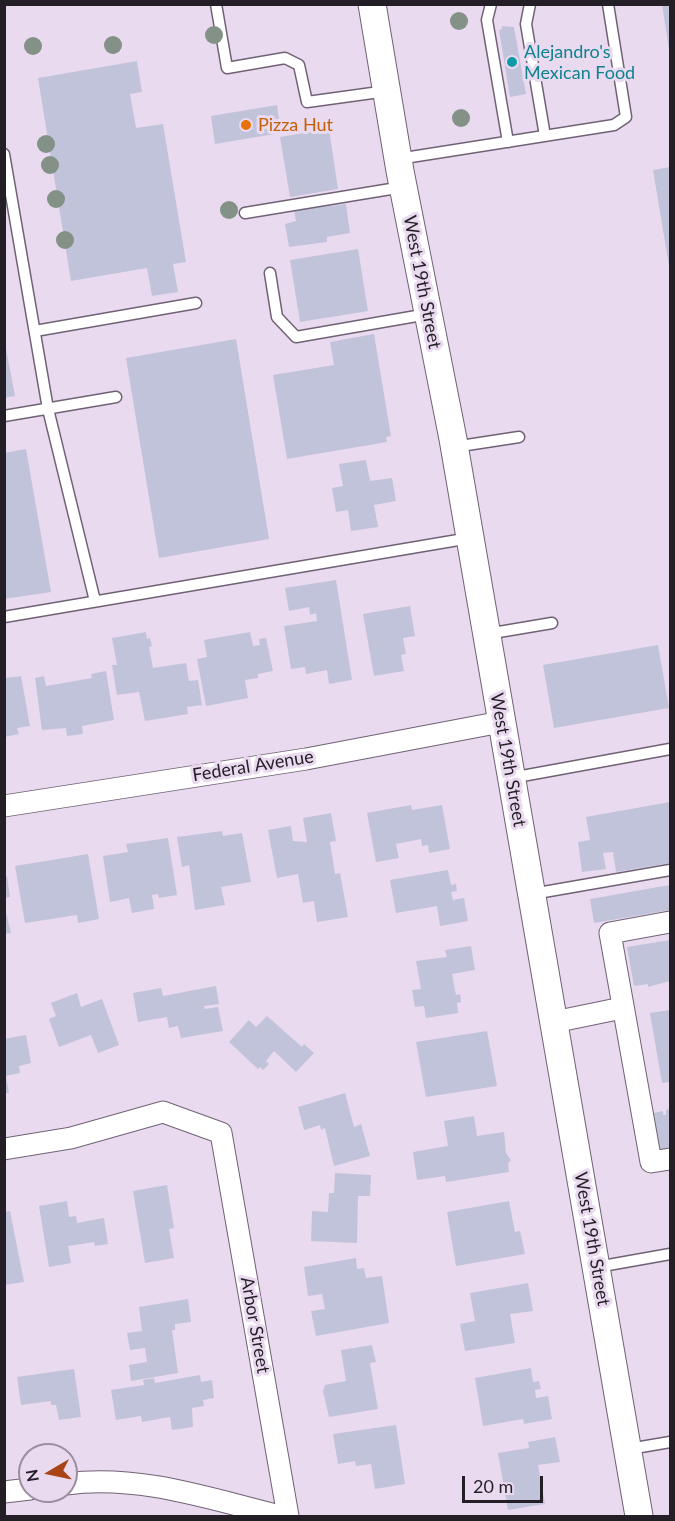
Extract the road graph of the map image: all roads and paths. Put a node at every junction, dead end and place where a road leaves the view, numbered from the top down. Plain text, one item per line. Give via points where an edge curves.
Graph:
1 (216, 4) edge
2 (372, 4) edge
3 (491, 4) edge
4 (530, 4) edge
5 (608, 4) edge
6 (387, 91) junction
7 (546, 136) junction
8 (508, 142) junction
9 (4, 154) edge
10 (398, 159) junction
11 (403, 187) junction
12 (245, 213) dead end
13 (270, 273) dead end
14 (196, 303) dead end
15 (428, 314) junction
16 (35, 331) junction
17 (116, 397) dead end
18 (48, 410) junction
19 (4, 417) edge
20 (519, 437) dead end
21 (454, 447) junction
22 (470, 538) junction
23 (95, 602) junction
24 (4, 617) edge
25 (552, 623) dead end
26 (487, 634) junction
27 (501, 722) junction
28 (670, 749) edge
29 (511, 778) junction
30 (4, 807) edge
31 (670, 870) edge
32 (531, 895) junction
33 (670, 922) edge
34 (622, 1008) junction
35 (554, 1022) junction
36 (4, 1149) edge
37 (670, 1159) edge
38 (670, 1254) edge
39 (597, 1267) junction
40 (670, 1442) edge
41 (629, 1449) junction
42 (78, 1482) edge
43 (280, 1516) edge
44 (288, 1516) edge
45 (639, 1516) edge

1 - 6 lane via 227,68 285,58 300,65 307,102
2 - 6 street, West 19th Street
3 - 8 lane via 488,20
4 - 7 lane via 526,24
5 - 7 lane via 626,117 614,125
6 - 10 street, West 19th Street
7 - 8 lane
8 - 10 lane
9 - 16 lane
10 - 11 street, West 19th Street
11 - 12 lane
11 - 15 street, West 19th Street
13 - 15 lane via 278,317 296,337
14 - 16 lane
15 - 21 street, West 19th Street
16 - 18 lane
17 - 18 lane
18 - 19 lane
18 - 23 lane
20 - 21 lane
21 - 22 street, West 19th Street
22 - 23 lane
22 - 26 street, West 19th Street
23 - 24 lane
25 - 26 lane
26 - 27 street, West 19th Street
27 - 29 street, West 19th Street
27 - 30 street, Federal Avenue via 306,759
28 - 29 lane
29 - 32 street, West 19th Street
31 - 32 lane
32 - 35 street, West 19th Street
33 - 34 street via 610,933
34 - 35 street
34 - 37 street via 651,1162
35 - 39 street, West 19th Street
36 - 44 street, Arbor Street via 71,1138 163,1112 221,1133
38 - 39 lane
39 - 41 street, West 19th Street
40 - 41 lane
41 - 45 street, West 19th Street
42 - 43 street via 92,1480 190,1493

